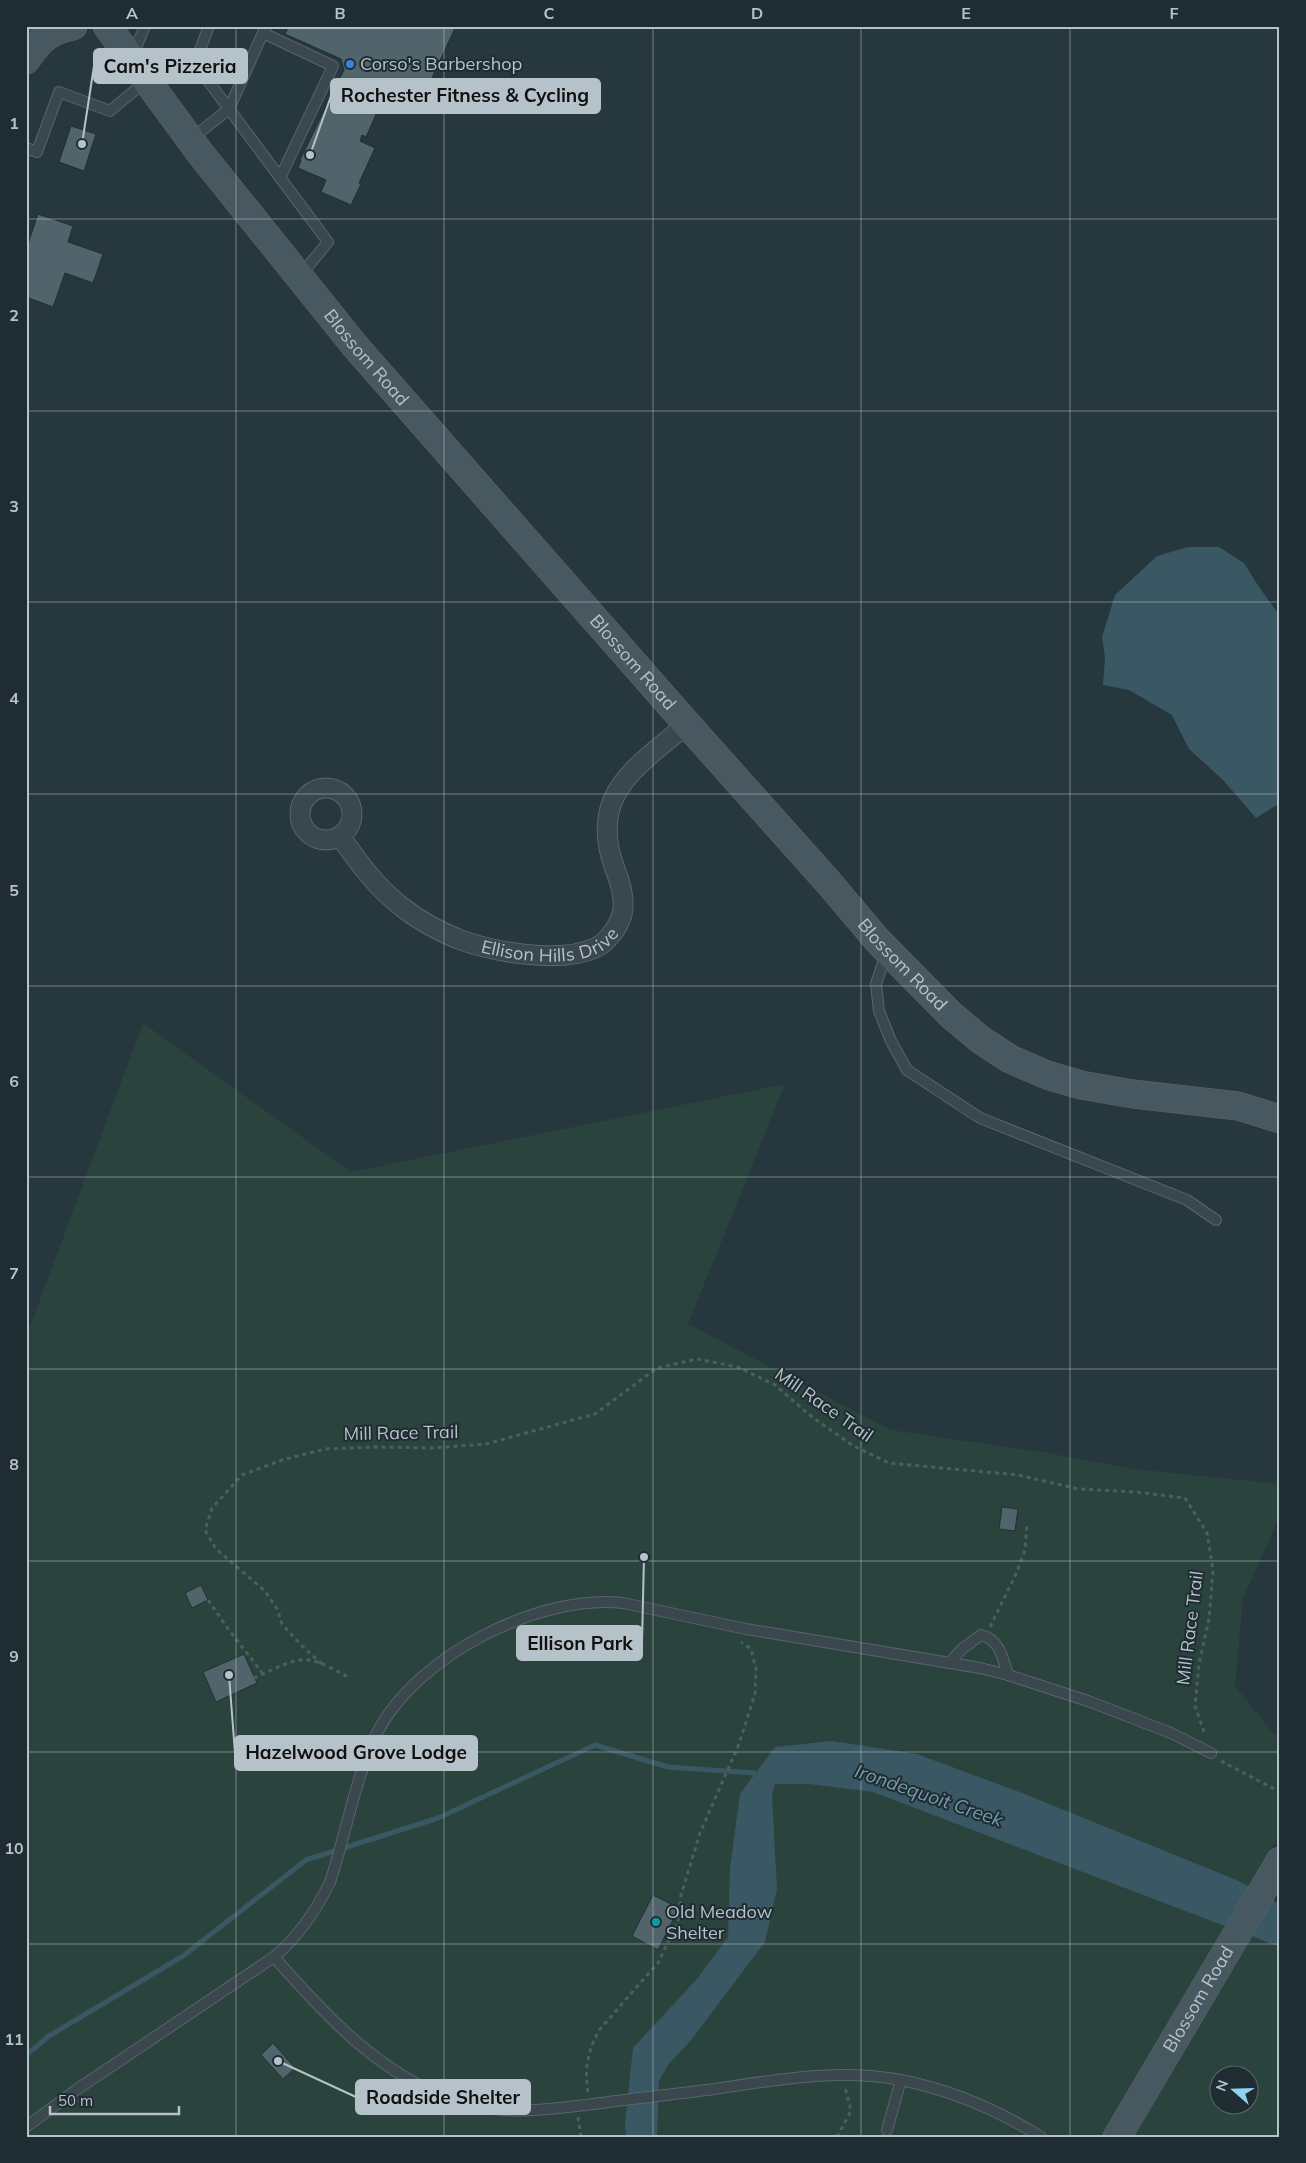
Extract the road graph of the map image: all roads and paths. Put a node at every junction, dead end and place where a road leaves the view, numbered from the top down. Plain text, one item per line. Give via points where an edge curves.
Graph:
1 (29, 26) edge
2 (73, 26) edge
3 (85, 26) edge
4 (145, 26) edge
5 (209, 26) edge
6 (264, 30) edge
7 (26, 34) edge
8 (126, 53) edge
9 (26, 60) edge
10 (229, 109) junction
11 (190, 140) junction
12 (26, 148) edge
13 (280, 178) junction
14 (299, 277) junction
15 (687, 724) junction
16 (340, 836) dead end
17 (887, 950) junction
18 (1280, 1119) edge
19 (1216, 1220) dead end
20 (1027, 1523) dead end
21 (208, 1600) dead end
22 (986, 1637) junction
23 (736, 1638) dead end
24 (949, 1663) junction
25 (322, 1664) junction
26 (263, 1674) junction
27 (1008, 1675) junction
28 (348, 1677) dead end
29 (254, 1678) dead end
30 (1211, 1752) junction
31 (1280, 1792) edge
32 (1280, 1861) edge
33 (274, 1957) junction
34 (842, 2075) junction
35 (901, 2080) junction
36 (589, 2105) junction
37 (576, 2107) junction
38 (26, 2127) edge
39 (887, 2130) dead end
40 (582, 2137) edge
41 (837, 2137) edge
42 (1041, 2137) edge
43 (1117, 2137) edge

1 - 7 street
2 - 9 street via 39,41
3 - 8 street, Blossom Road via 101,30
4 - 8 lane
5 - 10 lane via 194,62
6 - 10 lane
6 - 13 lane via 333,66
8 - 11 street, Blossom Road
8 - 12 lane via 110,111 59,92 37,152
10 - 11 lane
10 - 13 lane
11 - 14 street, Blossom Road
13 - 14 lane via 328,242
14 - 15 street, Blossom Road via 355,346
15 - 16 street, Ellison Hills Drive via 628,774 610,804 607,832 610,856 623,901 621,920 597,948 576,954 554,955 514,952 458,938 403,908 381,889
15 - 17 street, Blossom Road
17 - 18 street, Blossom Road via 951,1015 981,1040 1010,1059 1047,1075 1081,1085 1134,1094 1238,1106
17 - 19 lane via 876,984 879,1011 908,1070 980,1118 1187,1200
20 - 22 path via 1025,1550
21 - 26 path
22 - 24 lane via 981,1635
22 - 27 lane via 992,1638 999,1646
23 - 36 path via 751,1649 756,1669 755,1694 695,1849 672,1937 658,1963 593,2040 586,2064
24 - 27 lane
24 - 33 lane via 746,1629 623,1603 604,1601 523,1618 476,1640 437,1664 410,1687 392,1709 369,1750 336,1862 320,1901 292,1942
25 - 26 path via 295,1661
25 - 28 path
25 - 30 path, Mill Race Trail via 282,1624 265,1591 216,1549 205,1530 212,1508 242,1475 325,1449 486,1444 595,1414 657,1368 697,1359 738,1367 775,1385 852,1445 889,1463 1018,1475 1079,1489 1185,1498 1207,1533 1213,1570 1195,1706
26 - 29 path
27 - 30 lane via 1088,1701
30 - 31 path via 1225,1765
32 - 43 street, Blossom Road
33 - 37 lane via 305,1993 370,2053 400,2076 430,2091 456,2102 492,2110 526,2112
33 - 38 lane
34 - 35 lane
34 - 36 lane
34 - 41 path via 851,2111
35 - 39 lane
35 - 42 lane via 960,2096
36 - 37 lane
37 - 40 path

